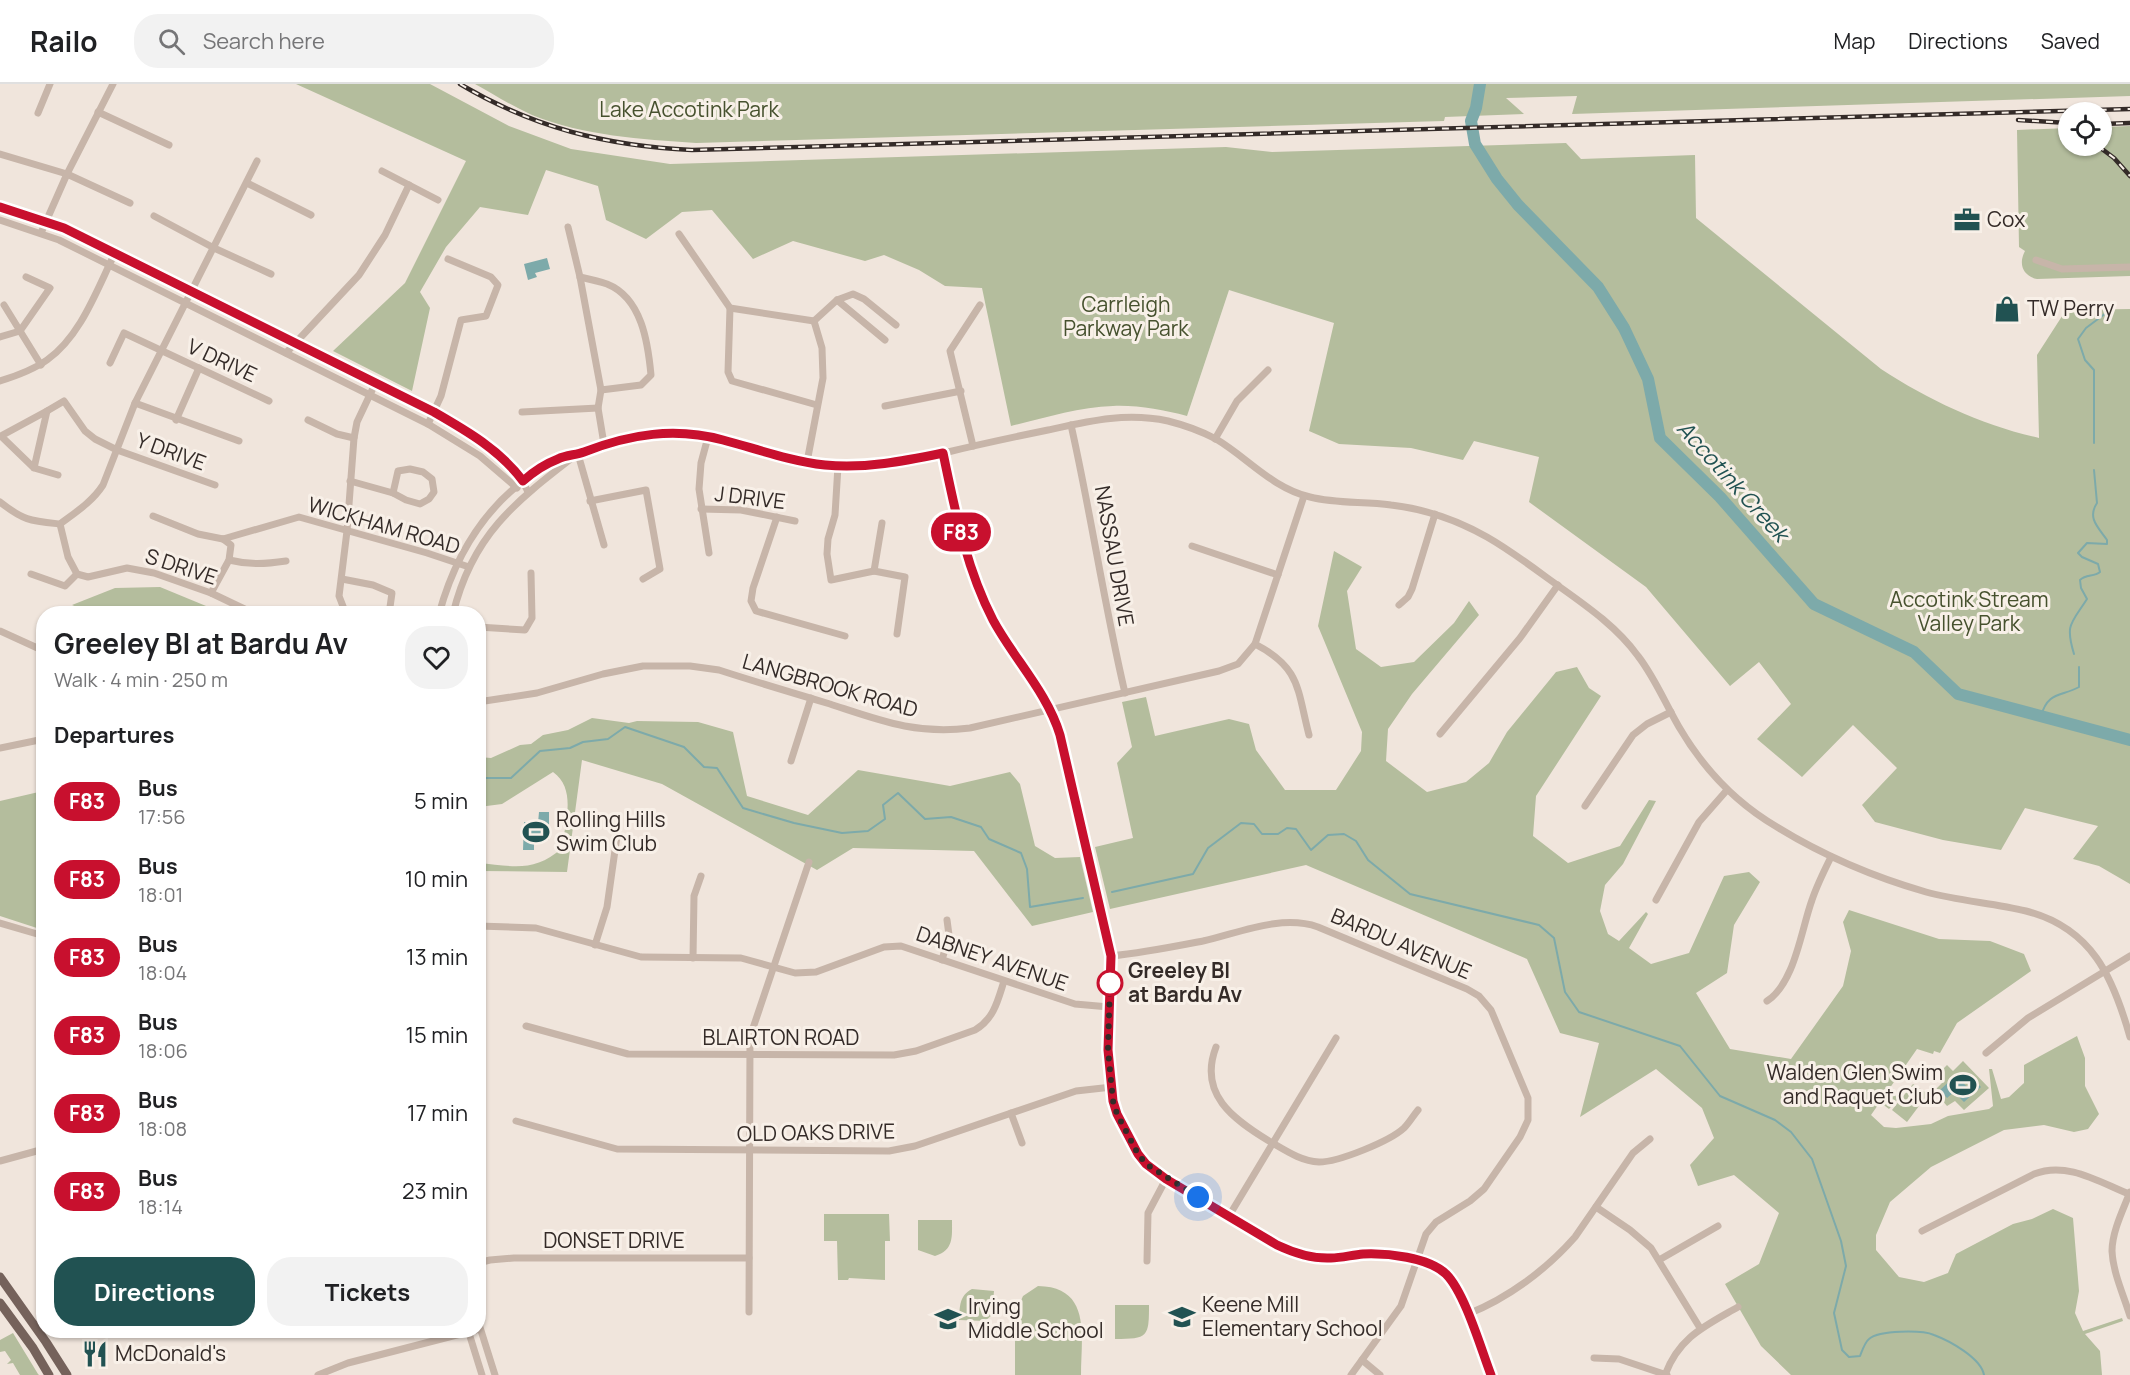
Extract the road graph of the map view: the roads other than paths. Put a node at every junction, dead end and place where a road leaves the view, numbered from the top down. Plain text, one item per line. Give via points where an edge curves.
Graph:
1 (50, 84) edge
2 (113, 84) edge
3 (98, 112) junction
4 (38, 113) dead end
5 (169, 145) dead end
6 (0, 154) edge
7 (257, 161) dead end
8 (382, 171) dead end
9 (67, 174) junction
10 (247, 183) junction
11 (409, 185) junction
12 (438, 200) dead end
13 (130, 203) dead end
14 (0, 207) edge
15 (311, 214) dead end
16 (154, 216) dead end
17 (0, 220) edge
18 (46, 221) junction
19 (568, 226) dead end
20 (41, 233) junction
21 (680, 234) dead end
22 (214, 248) junction
23 (115, 253) junction
24 (448, 259) dead end
25 (2036, 260) dead end
26 (109, 264) junction
27 (2130, 267) edge
28 (271, 274) dead end
29 (27, 277) dead end
30 (580, 277) junction
31 (192, 292) junction
32 (837, 300) junction
33 (186, 304) junction
34 (4, 305) dead end
35 (980, 305) dead end
36 (730, 308) junction
37 (814, 321) junction
38 (896, 325) dead end
39 (20, 331) junction
40 (0, 338) edge
41 (885, 340) dead end
42 (294, 343) junction
43 (161, 350) junction
44 (286, 353) junction
45 (110, 363) dead end
46 (41, 365) junction
47 (199, 368) junction
48 (1268, 370) dead end
49 (0, 381) edge
50 (375, 384) junction
51 (601, 390) junction
52 (961, 391) junction
53 (370, 396) junction
54 (269, 401) dead end
55 (135, 403) junction
56 (817, 405) junction
57 (885, 406) dead end
58 (598, 408) junction
59 (47, 411) junction
60 (522, 411) dead end
61 (434, 412) junction
62 (176, 420) junction
63 (308, 420) dead end
64 (428, 424) junction
65 (1071, 425) junction
66 (708, 437) junction
67 (354, 438) junction
68 (1215, 439) junction
69 (239, 441) dead end
70 (604, 444) junction
71 (973, 446) junction
72 (117, 450) junction
73 (943, 453) junction
74 (578, 454) junction
75 (807, 462) junction
76 (838, 466) junction
77 (34, 468) junction
78 (58, 475) dead end
79 (523, 481) junction
80 (351, 482) junction
81 (215, 485) dead end
82 (515, 488) junction
83 (528, 492) junction
84 (393, 493) junction
85 (1304, 496) junction
86 (590, 501) junction
87 (0, 502) edge
88 (701, 509) junction
89 (1435, 514) junction
90 (153, 516) dead end
91 (777, 517) junction
92 (795, 521) dead end
93 (882, 523) dead end
94 (60, 524) junction
95 (347, 531) junction
96 (223, 538) junction
97 (604, 545) dead end
98 (1192, 546) dead end
99 (709, 553) dead end
100 (229, 560) junction
101 (286, 561) dead end
102 (457, 563) junction
103 (469, 567) junction
104 (874, 571) junction
105 (531, 573) dead end
106 (31, 574) dead end
107 (77, 574) junction
108 (1278, 574) junction
109 (342, 579) junction
110 (643, 579) dead end
111 (1558, 585) junction
112 (211, 592) junction
113 (1399, 605) dead end
114 (239, 606) edge
115 (343, 606) edge
116 (390, 606) edge
117 (441, 606) edge
118 (456, 606) edge
119 (486, 628) edge
120 (0, 631) edge
121 (897, 634) dead end
122 (845, 636) dead end
123 (1256, 644) junction
124 (36, 647) edge
125 (1125, 693) junction
126 (811, 698) junction
127 (486, 701) edge
128 (1051, 710) junction
129 (1671, 712) junction
130 (1440, 734) dead end
131 (1309, 735) dead end
132 (36, 741) edge
133 (0, 748) edge
134 (791, 761) dead end
135 (1727, 790) junction
136 (1585, 806) dead end
137 (618, 829) dead end
138 (1831, 856) junction
139 (809, 862) dead end
140 (701, 876) dead end
141 (1656, 900) dead end
142 (947, 920) dead end
143 (0, 923) edge
144 (486, 926) edge
145 (36, 934) edge
146 (595, 945) junction
147 (1111, 956) junction
148 (2130, 956) edge
149 (693, 958) junction
150 (942, 960) junction
151 (774, 968) junction
152 (2106, 970) junction
153 (1004, 981) junction
154 (1767, 1001) dead end
155 (1109, 1007) junction
156 (526, 1026) dead end
157 (2130, 1037) edge
158 (1336, 1038) dead end
159 (1216, 1047) dead end
160 (1986, 1053) dead end
161 (750, 1054) junction
162 (1112, 1087) junction
163 (1418, 1110) dead end
164 (1011, 1113) junction
165 (516, 1121) dead end
166 (1650, 1139) dead end
167 (1022, 1143) dead end
168 (1273, 1144) junction
169 (749, 1150) junction
170 (36, 1151) edge
171 (0, 1161) edge
172 (1166, 1179) junction
173 (2130, 1193) edge
174 (1596, 1207) junction
175 (1229, 1216) junction
176 (1718, 1226) dead end
177 (1922, 1231) dead end
178 (749, 1258) junction
179 (1417, 1260) junction
180 (1659, 1260) junction
181 (486, 1261) edge
182 (1147, 1261) dead end
183 (0, 1277) edge
184 (0, 1303) edge
185 (1738, 1307) dead end
186 (749, 1312) dead end
187 (1468, 1314) junction
188 (2130, 1316) edge
189 (36, 1327) edge
190 (1700, 1328) junction
191 (44, 1338) edge
192 (441, 1338) edge
193 (476, 1338) edge
194 (479, 1338) edge
195 (1594, 1358) dead end
196 (1362, 1360) junction
197 (50, 1375) edge
198 (67, 1375) edge
199 (318, 1375) edge
200 (482, 1375) edge
201 (495, 1375) edge
202 (1351, 1375) edge
203 (1380, 1375) edge
204 (1491, 1375) edge
205 (1666, 1375) edge

1 - 4 street
2 - 3 street
3 - 5 street
3 - 9 street
6 - 9 street
7 - 10 street
8 - 11 street
9 - 13 street
9 - 18 street
10 - 15 street
10 - 22 street
11 - 12 street
11 - 42 street via 385,235 359,276
14 - 18 street
16 - 22 street
17 - 20 street
18 - 20 street
18 - 23 street
19 - 30 street
20 - 26 street
21 - 36 street
22 - 28 street
22 - 31 street
23 - 26 street
23 - 31 street
24 - 61 street via 491,277 498,285 486,316 460,320
25 - 27 street via 2062,269
26 - 33 street
26 - 46 street via 74,333
29 - 39 street via 50,288
30 - 51 street
30 - 51 street via 608,284 628,299 643,326 649,352 651,375 641,385
31 - 33 street
31 - 42 street
32 - 37 street
32 - 38 street via 853,294
32 - 41 street
33 - 43 street
33 - 44 street
34 - 39 street
35 - 52 street via 950,351
36 - 37 street
36 - 56 street via 728,372 732,381
37 - 56 street via 822,348 823,378
39 - 40 street
39 - 46 street
42 - 44 street
42 - 50 street
43 - 45 street, V DRIVE via 124,333
43 - 47 street, V DRIVE
43 - 55 street
44 - 53 street
46 - 49 street
47 - 54 street, V DRIVE
47 - 62 street
48 - 68 street via 1237,401
50 - 53 street
50 - 61 street
51 - 58 street
52 - 57 street
52 - 71 street
53 - 64 street
53 - 67 street
55 - 62 street
55 - 72 street
56 - 75 street
58 - 60 street
58 - 70 street
59 - 72 street, Y DRIVE via 64,401 85,431
59 - 77 street
59 - 77 street via 1,436
61 - 64 street
61 - 79 street via 489,446
62 - 69 street
63 - 67 street
64 - 82 street via 480,456
65 - 68 street via 1110,417 1145,417 1180,424
65 - 71 street
65 - 125 street, NASSAU DRIVE
66 - 70 street via 656,433
66 - 75 street
66 - 88 street via 699,474
67 - 80 street
68 - 85 street via 1269,479
70 - 74 street
71 - 73 street
72 - 81 street, Y DRIVE
72 - 94 street via 96,495
73 - 76 street via 877,465
73 - 128 street via 965,549 982,596 1006,643
74 - 79 street via 558,459
74 - 83 street
74 - 86 street
75 - 76 street
76 - 104 street via 836,515 827,554 831,580
77 - 78 street
79 - 82 street
79 - 83 street
80 - 84 street
80 - 95 street
82 - 83 street
82 - 102 street via 484,519
83 - 103 street via 494,527
84 - 84 street via 420,504 434,492 432,479 423,472 398,471
85 - 89 street via 1393,505
85 - 108 street, LANGBROOK ROAD
86 - 97 street
86 - 110 street via 646,490 660,569
87 - 94 street via 19,517
88 - 91 street, J DRIVE via 741,510
88 - 99 street
89 - 111 street via 1490,538
89 - 113 street via 1412,589
90 - 96 street, WICKHAM ROAD via 198,534
91 - 92 street, J DRIVE
91 - 122 street via 753,588 751,601 756,611
93 - 104 street
94 - 107 street via 68,557
95 - 96 street, WICKHAM ROAD via 299,517
95 - 102 street, WICKHAM ROAD
95 - 109 street
96 - 100 street via 231,545
98 - 108 street
100 - 101 street via 254,564
100 - 112 street
102 - 103 street, WICKHAM ROAD
102 - 117 street
103 - 118 street
104 - 121 street via 905,577
105 - 119 street via 532,618 525,630
106 - 107 street, S DRIVE via 65,586
107 - 112 street, S DRIVE via 88,577 127,568
108 - 123 street, LANGBROOK ROAD
109 - 115 street via 339,596
109 - 116 street via 392,593
111 - 129 street via 1629,644
111 - 130 street via 1520,638
112 - 114 street, S DRIVE
120 - 124 street
123 - 125 street, LANGBROOK ROAD via 1245,659 1230,668
123 - 131 street via 1290,669
125 - 128 street, LANGBROOK ROAD
126 - 127 street, LANGBROOK ROAD via 719,670 666,665 619,670 537,693
126 - 128 street, LANGBROOK ROAD via 901,726 934,731 970,728
126 - 134 street
128 - 147 street
129 - 135 street via 1699,758
129 - 136 street via 1633,735
132 - 133 street
135 - 138 street via 1764,820
135 - 141 street via 1699,822
137 - 146 street via 607,907
138 - 152 street via 1924,891 2042,916 2079,939
138 - 154 street via 1783,985
139 - 151 street
140 - 149 street via 693,896
142 - 150 street via 949,934
143 - 145 street
144 - 146 street, DABNEY AVENUE via 536,928
146 - 149 street, DABNEY AVENUE via 641,957
147 - 155 street
147 - 179 street, BARDU AVENUE via 1300,922 1467,989 1483,1000 1526,1090 1528,1120 1484,1189 1433,1226
148 - 152 street
149 - 151 street, DABNEY AVENUE via 741,958
150 - 151 street, DABNEY AVENUE via 892,945 816,972
150 - 153 street, DABNEY AVENUE
151 - 161 street via 751,1029
152 - 157 street
152 - 160 street via 2028,1018
153 - 155 street, DABNEY AVENUE via 1075,1004
153 - 161 street, BLAIRTON ROAD via 992,1015 984,1025 916,1051 894,1055
155 - 162 street
156 - 161 street, BLAIRTON ROAD via 628,1054
158 - 168 street
159 - 168 street via 1211,1073 1220,1100 1239,1122
161 - 169 street
162 - 164 street, OLD OAKS DRIVE via 1076,1091
162 - 172 street via 1117,1114 1138,1154
163 - 168 street via 1397,1133 1338,1160 1305,1160
164 - 167 street
164 - 169 street, OLD OAKS DRIVE via 899,1150
165 - 169 street, OLD OAKS DRIVE via 617,1149
166 - 174 street via 1633,1153
168 - 175 street
169 - 178 street
170 - 171 street
172 - 175 street
172 - 182 street via 1148,1213
173 - 177 street via 2071,1171 2051,1169
173 - 188 street via 2112,1250
174 - 180 street via 1640,1237
174 - 187 street via 1555,1257 1501,1299
175 - 179 street via 1277,1245 1304,1255 1332,1258 1382,1254
176 - 180 street
178 - 181 street, DONSET DRIVE
178 - 186 street
179 - 187 street via 1448,1276
179 - 196 street, BARDU AVENUE via 1401,1306
180 - 190 street
183 - 189 main road
184 - 197 main road
185 - 190 street
187 - 204 street
190 - 205 street via 1675,1353
191 - 198 main road
192 - 199 street
193 - 200 street
194 - 201 street
195 - 205 street via 1619,1359
196 - 202 street, BARDU AVENUE
196 - 203 street

